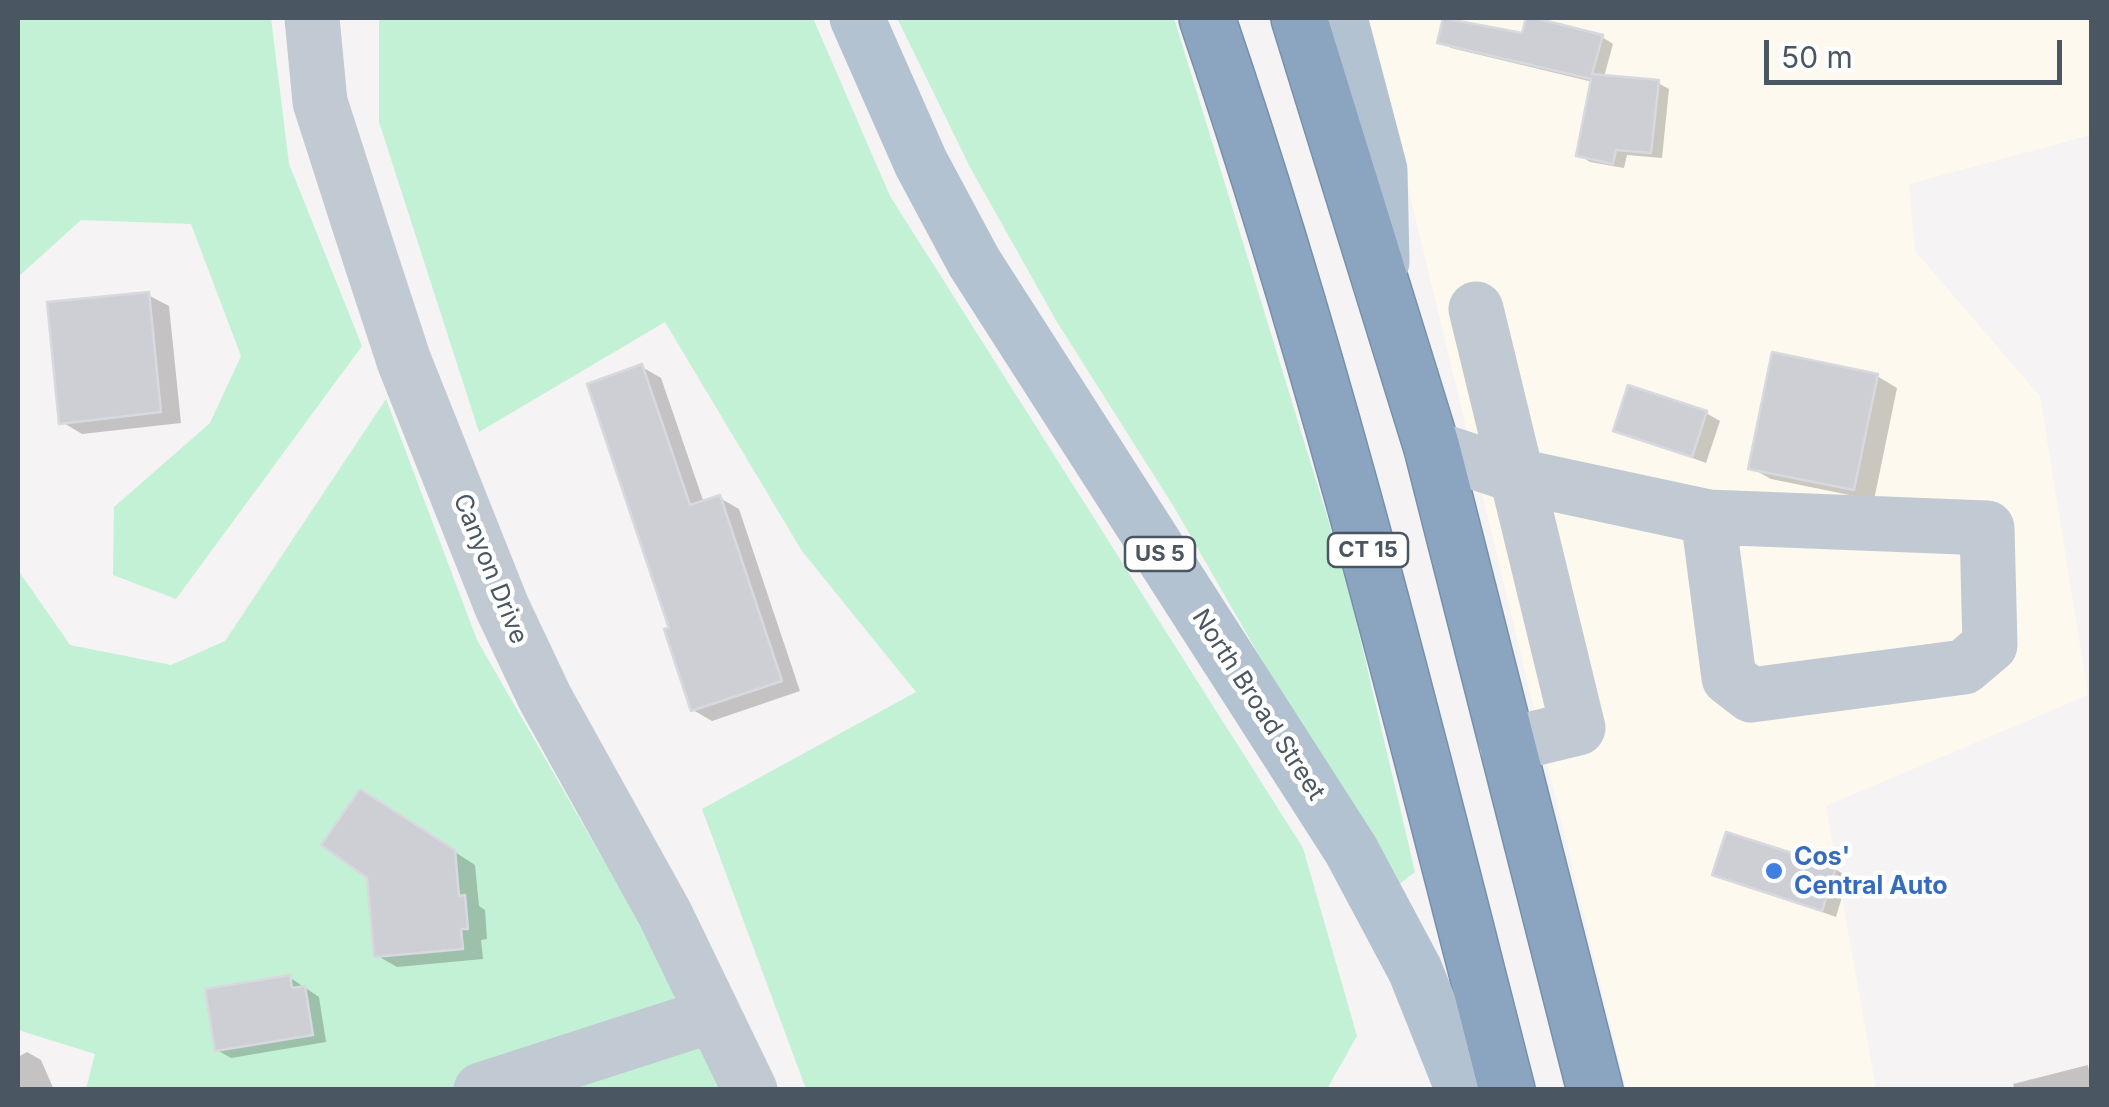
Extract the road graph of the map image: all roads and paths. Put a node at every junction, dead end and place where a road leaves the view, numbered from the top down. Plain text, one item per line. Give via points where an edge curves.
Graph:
1 (312, 18) edge
2 (857, 18) edge
3 (1207, 18) edge
4 (1299, 18) edge
5 (1340, 18) edge
6 (1382, 280) junction
7 (1476, 309) dead end
8 (1432, 448) junction
9 (1517, 476) junction
10 (1708, 518) junction
11 (1508, 746) junction
12 (713, 1015) junction
13 (481, 1090) edge
14 (750, 1090) edge
15 (1463, 1090) edge
16 (1507, 1090) edge
17 (1595, 1090) edge

1 - 12 street, Canyon Drive via 320,102 404,361 502,607
2 - 15 main road, North Broad Street / US 5 via 974,262 1351,850 1415,970
3 - 16 highway, CT 15 via 1358,512
4 - 6 highway
5 - 6 main road via 1380,170
6 - 8 highway
7 - 9 street
8 - 9 street
8 - 11 highway
9 - 10 street
9 - 11 street via 1578,728
10 - 10 street via 1729,678 1751,695 1964,667 1990,646 1987,528
11 - 17 highway
12 - 13 street
12 - 14 street, Canyon Drive

